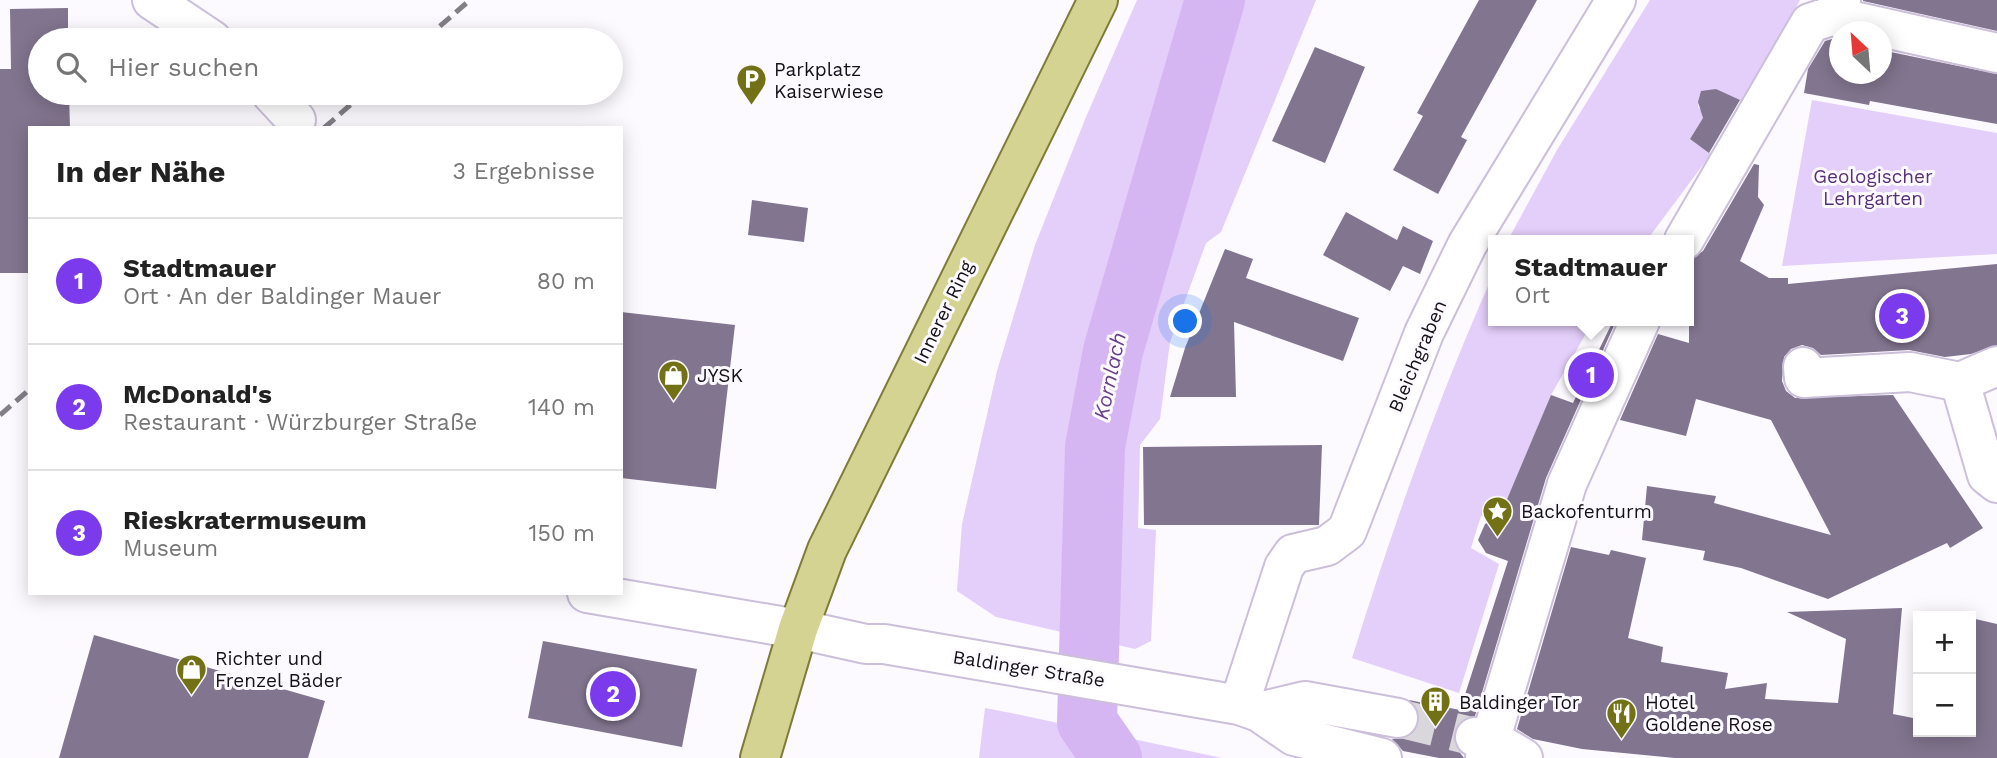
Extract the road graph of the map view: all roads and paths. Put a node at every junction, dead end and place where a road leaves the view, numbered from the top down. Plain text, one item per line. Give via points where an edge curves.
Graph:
1 (152, 0) edge
2 (1098, 0) edge
3 (1616, 0) edge
4 (1836, 8) edge
5 (194, 28) edge
6 (1997, 53) edge
7 (1687, 235) edge
8 (1638, 326) edge
9 (1997, 366) edge
10 (1803, 367) dead end
11 (1960, 382) junction
12 (1997, 483) edge
13 (599, 595) edge
14 (797, 629) junction
15 (1249, 708) junction
16 (1398, 718) tunnel mouth
17 (1484, 745) edge
18 (760, 758) edge
19 (1382, 758) tunnel mouth
20 (1523, 758) edge

1 - 5 street
2 - 14 main road, Innerer Ring via 827,550
3 - 15 street, Bleichgraben via 1467,245 1424,333 1347,531 1326,546 1293,554 1284,567
4 - 6 street
4 - 7 street via 1810,23
8 - 17 street via 1567,484
9 - 11 street
10 - 11 street via 1804,378 1910,372
11 - 12 street via 1987,475
13 - 14 street, Baldinger Straße
14 - 15 street, Baldinger Straße
14 - 18 main road, Innerer Ring
15 - 16 street, Baldinger Straße via 1305,701
15 - 19 street, Baldinger Straße via 1294,736
17 - 20 street

